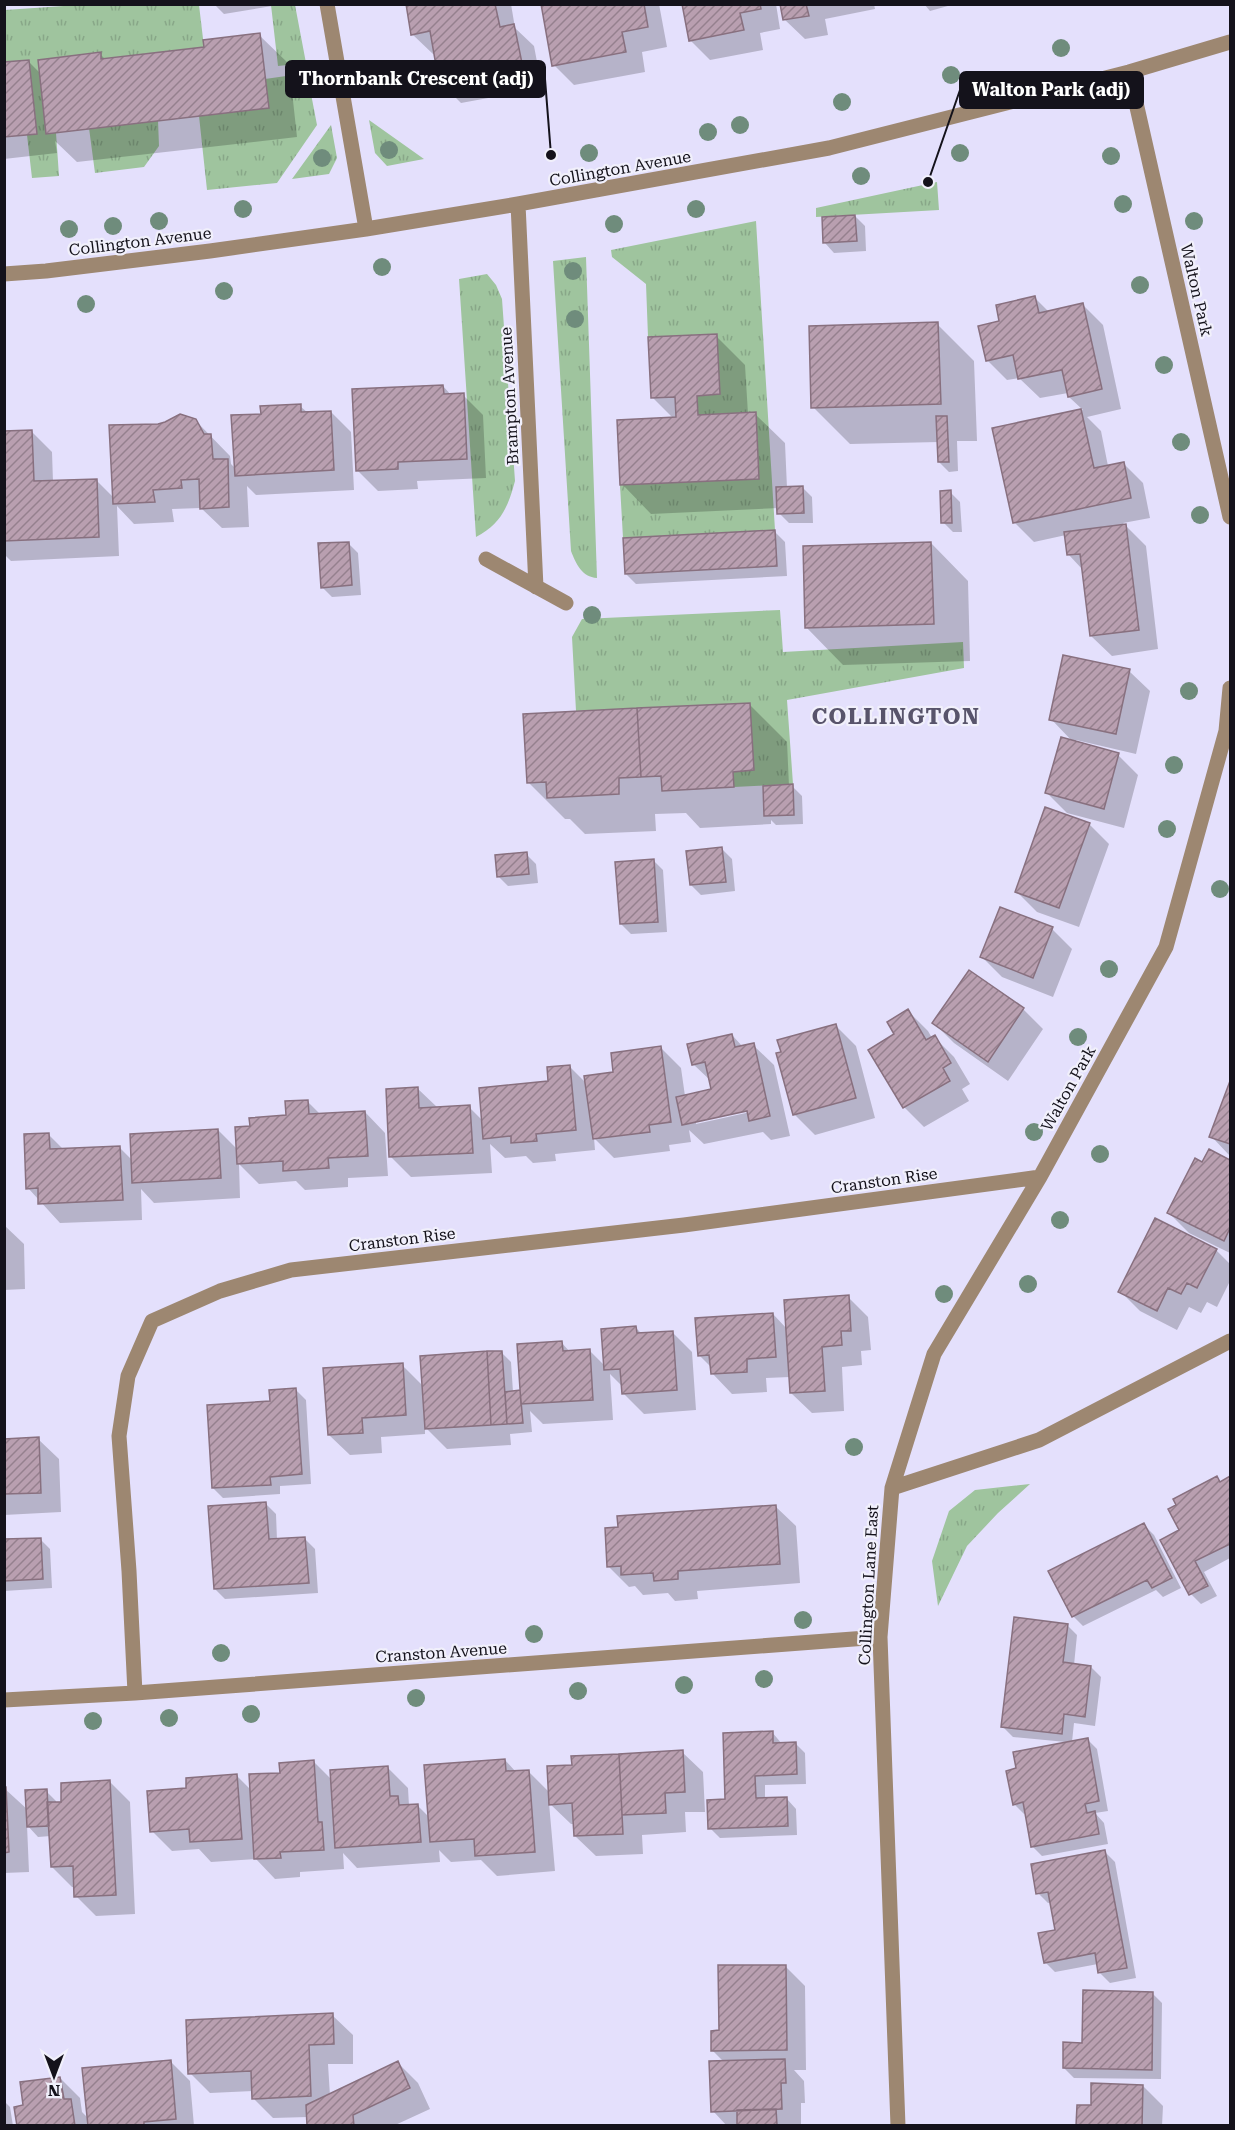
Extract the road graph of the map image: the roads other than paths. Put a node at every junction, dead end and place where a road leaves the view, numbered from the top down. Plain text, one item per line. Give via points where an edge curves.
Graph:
1 (327, 4) edge
2 (1230, 42) edge
3 (1129, 72) junction
4 (518, 204) junction
5 (366, 229) junction
6 (4, 274) edge
7 (1230, 517) edge
8 (486, 559) dead end
9 (536, 587) junction
10 (566, 603) dead end
11 (1230, 688) edge
12 (1040, 1177) junction
13 (1230, 1341) edge
14 (892, 1488) junction
15 (880, 1637) junction
16 (135, 1693) junction
17 (4, 1700) edge
18 (898, 2126) edge

1 - 5 street
2 - 3 street, Collington Avenue
3 - 4 street, Collington Avenue via 829,148
3 - 7 street, Walton Park
4 - 5 street, Collington Avenue
4 - 9 street, Brampton Avenue
5 - 6 street, Collington Avenue
8 - 9 street
9 - 10 street
11 - 12 street, Walton Park via 1226,731 1166,947
12 - 14 street, Walton Park via 934,1354
12 - 16 street, Cranston Rise via 684,1225 291,1270 220,1291 152,1321 128,1376 119,1436
13 - 14 street, Collington Lane East via 1039,1440
14 - 15 street, Collington Lane East
15 - 16 street, Cranston Avenue
15 - 18 street, Collington Lane East
16 - 17 street, Cranston Avenue

